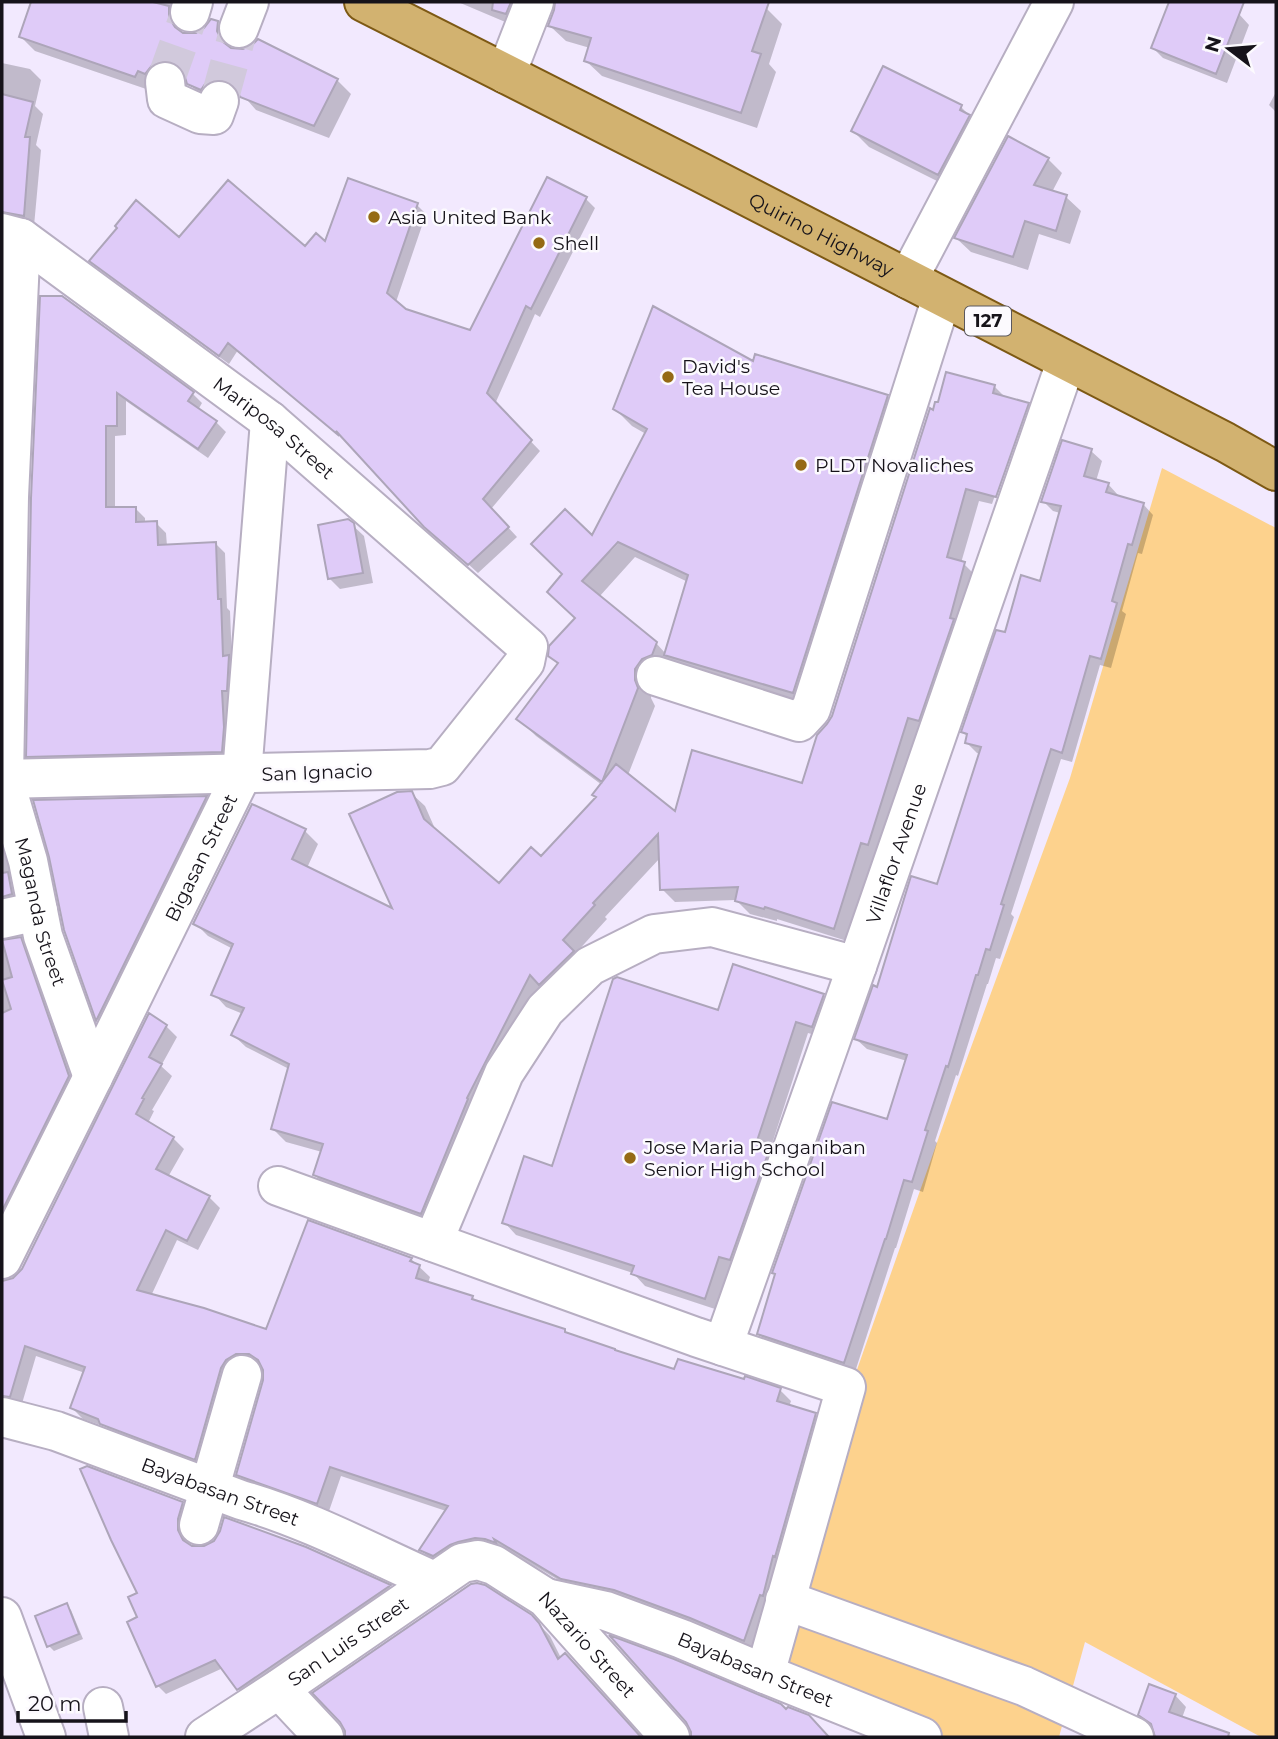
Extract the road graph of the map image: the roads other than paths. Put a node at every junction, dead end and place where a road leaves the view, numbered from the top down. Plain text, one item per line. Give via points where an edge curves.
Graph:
1 (364, 2) edge
2 (534, 2) edge
3 (1054, 2) edge
4 (506, 74) junction
5 (165, 82) dead end
6 (219, 101) dead end
7 (11, 235) edge
8 (908, 279) junction
9 (942, 297) junction
10 (1066, 362) junction
11 (270, 421) junction
12 (1276, 471) edge
13 (528, 647) joint
14 (656, 676) dead end
15 (242, 775) junction
16 (3, 779) edge
17 (38, 911) junction
18 (2, 919) edge
19 (857, 966) junction
20 (93, 1077) junction
21 (278, 1186) dead end
22 (433, 1242) junction
23 (2, 1259) edge
24 (723, 1346) junction
25 (242, 1375) dead end
26 (2, 1417) edge
27 (210, 1488) junction
28 (200, 1525) dead end
29 (494, 1565) joint
30 (434, 1581) junction
31 (546, 1598) junction
32 (785, 1600) junction
33 (2, 1617) edge
34 (765, 1674) junction
35 (279, 1689) junction
36 (229, 1731) edge
37 (46, 1737) edge
38 (324, 1737) edge
39 (670, 1737) edge
40 (922, 1737) edge
41 (1133, 1737) edge

1 - 4 main road, Quirino Highway / 127
2 - 4 street
3 - 8 street
4 - 8 main road, Quirino Highway / 127
5 - 6 street via 167,99 200,114 214,115
7 - 11 street, Mariposa Street
7 - 16 street, Maganda Street
8 - 9 main road, Quirino Highway / 127
9 - 10 main road, Quirino Highway / 127
9 - 14 street via 811,709 799,722
10 - 12 main road, Quirino Highway / 127
10 - 19 street, Villaflor Avenue
11 - 13 street, Mariposa Street
11 - 15 street, Bigasan Street
13 - 15 street, San Ignacio via 525,662 442,766
15 - 16 street, San Ignacio
15 - 20 street, Bigasan Street
16 - 17 street, Maganda Street
17 - 18 street
17 - 20 street, Maganda Street
19 - 22 street via 712,927 654,934 590,966 545,1010 504,1073
19 - 24 street, Villaflor Avenue
20 - 23 street, Bigasan Street
21 - 22 street
22 - 24 street
24 - 32 street via 846,1387
25 - 27 street
26 - 27 street, Bayabasan Street via 56,1431
27 - 28 street
27 - 30 street, Bayabasan Street via 301,1521
29 - 30 street, San Luis Street via 478,1560 462,1563
29 - 31 street, Nazario Street
30 - 35 street, San Luis Street
31 - 34 street, Bayabasan Street via 607,1611
31 - 39 street, Nazario Street
32 - 34 street
32 - 41 street via 1024,1686
33 - 37 street
34 - 40 street, Bayabasan Street
35 - 36 street, San Luis Street
35 - 38 street

